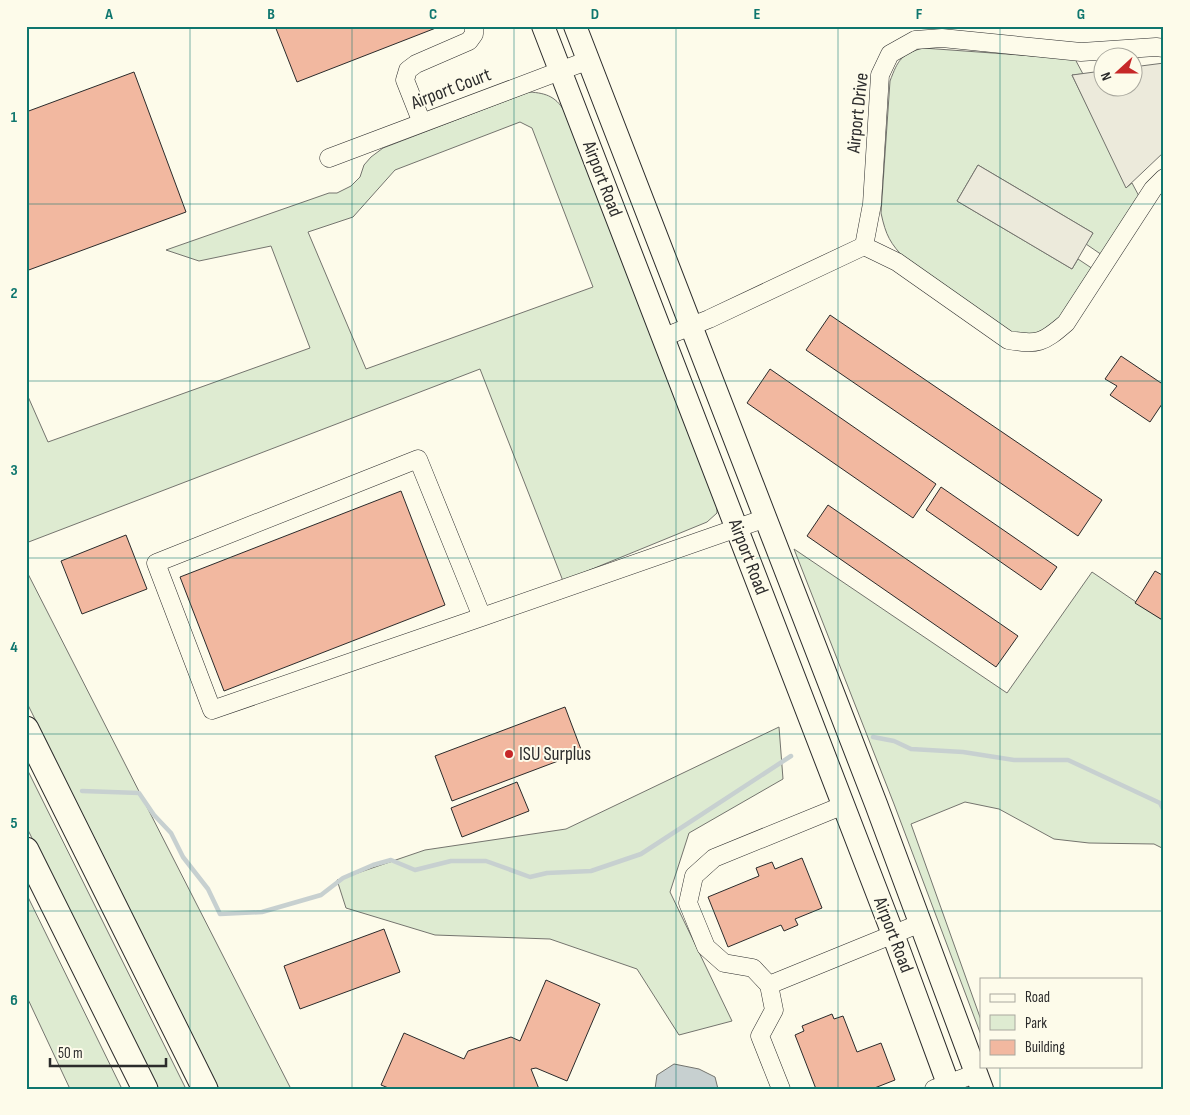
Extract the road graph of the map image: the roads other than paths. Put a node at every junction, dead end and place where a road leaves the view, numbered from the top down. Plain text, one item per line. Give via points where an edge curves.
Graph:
1 (474, 26) edge
2 (543, 26) edge
3 (575, 26) edge
4 (1164, 48) edge
5 (589, 60) junction
6 (560, 71) junction
7 (422, 123) junction
8 (329, 158) dead end
9 (1164, 178) edge
10 (864, 246) junction
11 (692, 326) junction
12 (664, 337) junction
13 (766, 518) junction
14 (738, 529) junction
15 (482, 617) junction
16 (26, 729) edge
17 (844, 805) junction
18 (26, 850) edge
19 (921, 923) junction
20 (893, 934) junction
21 (769, 985) junction
22 (980, 1081) edge
23 (944, 1087) edge
24 (145, 1089) edge
25 (205, 1089) edge
26 (781, 1089) edge

1 - 7 street via 469,42 408,70 405,80
2 - 6 main road, Airport Road
3 - 5 main road, Airport Road
4 - 10 street, Airport Drive via 1081,52 942,38 915,40 890,54 880,76 872,204
5 - 6 street, Airport Court
5 - 11 main road, Airport Road
6 - 7 street, Airport Court
6 - 12 main road, Airport Road
7 - 8 street, Airport Court
9 - 10 street via 1153,189 1066,324 1049,338 1028,344 1008,340 897,262
10 - 11 street
11 - 12 street
11 - 13 main road, Airport Road
12 - 14 main road, Airport Road
13 - 14 street
13 - 19 main road, Airport Road
14 - 15 street
14 - 17 main road, Airport Road
15 - 15 street via 418,459 156,563 212,710
16 - 25 highway
17 - 20 main road, Airport Road
17 - 21 street via 714,858 694,876 688,903 706,947 724,964 753,968
18 - 24 highway
19 - 20 street
19 - 22 main road, Airport Road
20 - 21 street
20 - 23 main road, Airport Road
21 - 26 street via 774,1010 760,1036
22 - 23 street

